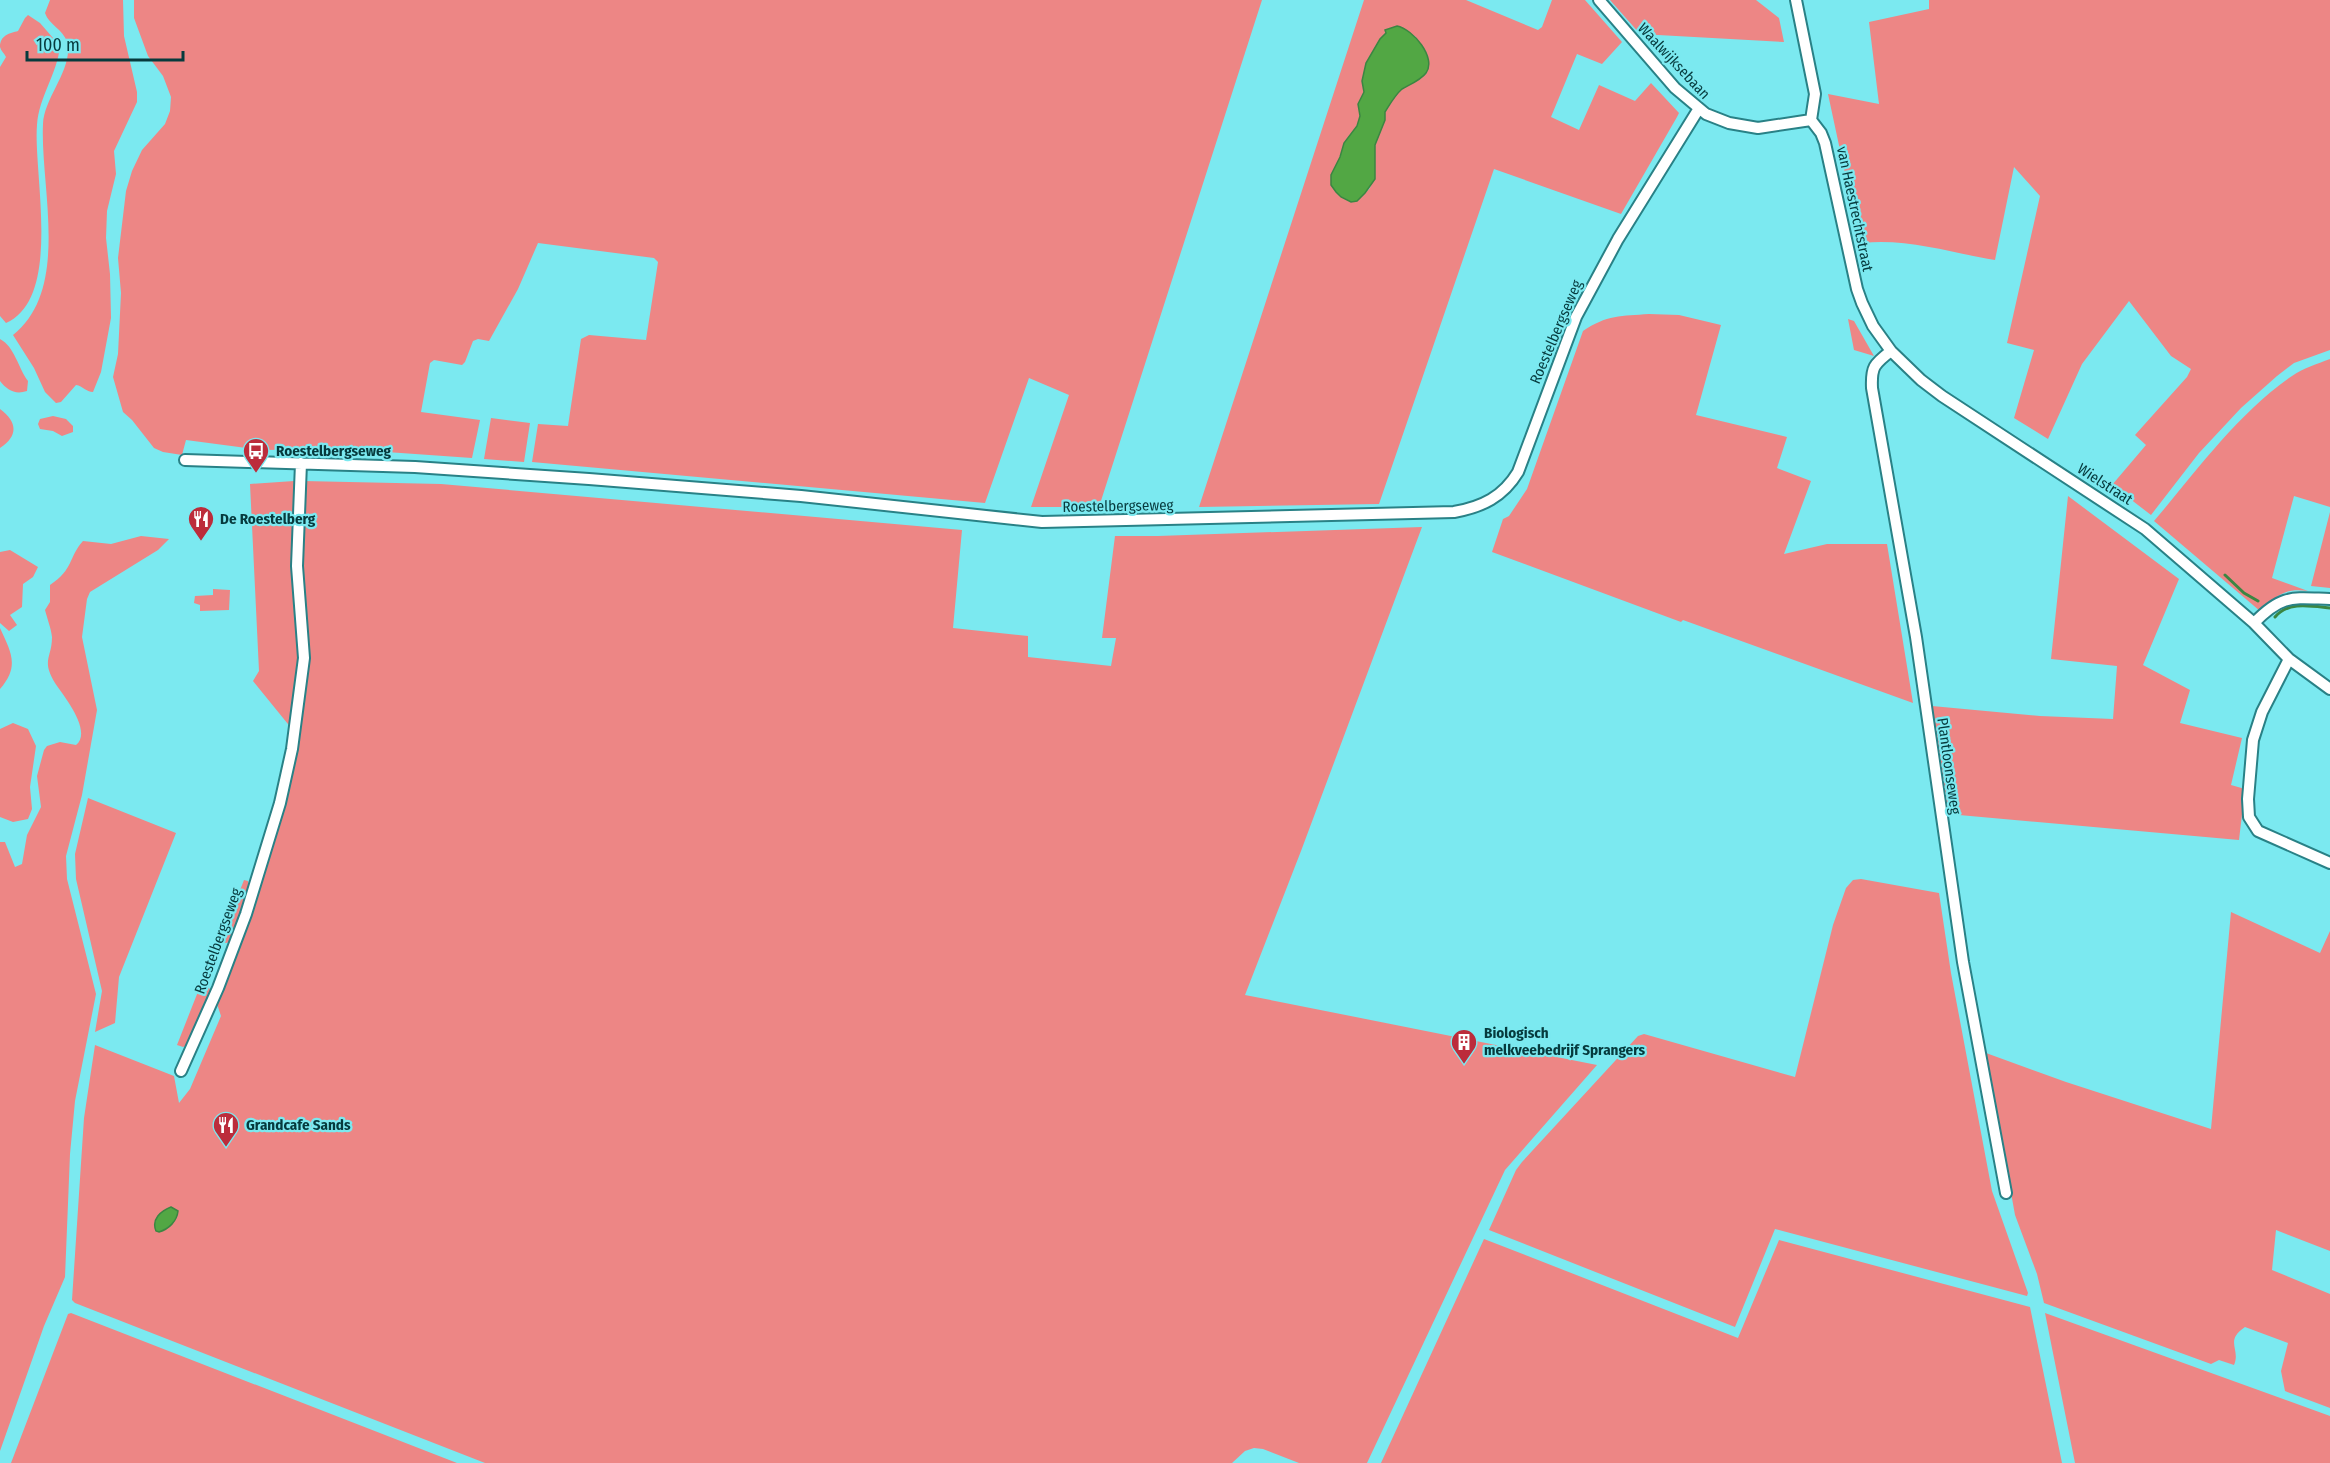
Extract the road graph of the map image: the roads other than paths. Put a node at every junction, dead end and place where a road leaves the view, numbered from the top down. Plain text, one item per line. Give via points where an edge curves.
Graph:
1 (1599, 0) edge
2 (1796, 0) edge
3 (1698, 110) junction
4 (1810, 120) junction
5 (1891, 351) junction
6 (185, 460) dead end
7 (301, 463) junction
8 (2330, 600) edge
9 (2254, 623) junction
10 (2289, 659) junction
11 (2330, 688) edge
12 (2330, 863) edge
13 (181, 1071) dead end
14 (2006, 1193) dead end

1 - 3 street, Waalwijksebaan
2 - 4 street via 1815,94
3 - 4 street, Waalwijksebaan via 1729,123 1758,128
3 - 7 street, Roestelbergseweg via 1612,249 1576,317 1518,472 1496,497 1471,509 1042,522 789,495 415,467
4 - 5 street, van Haestrechtstraat via 1826,142 1857,289 1873,326
5 - 9 street, Wielstraat via 1941,396 2145,529
5 - 14 street, Plantloonseweg via 1874,364 1872,388 1916,636 1963,962
6 - 7 street, Roestelbergseweg
7 - 13 street, Roestelbergseweg via 297,566 304,658 292,749 246,914
8 - 9 street via 2279,601
9 - 10 street, Wielstraat
10 - 11 street, Wielstraat
10 - 12 street via 2266,703 2253,740 2249,817 2258,831

